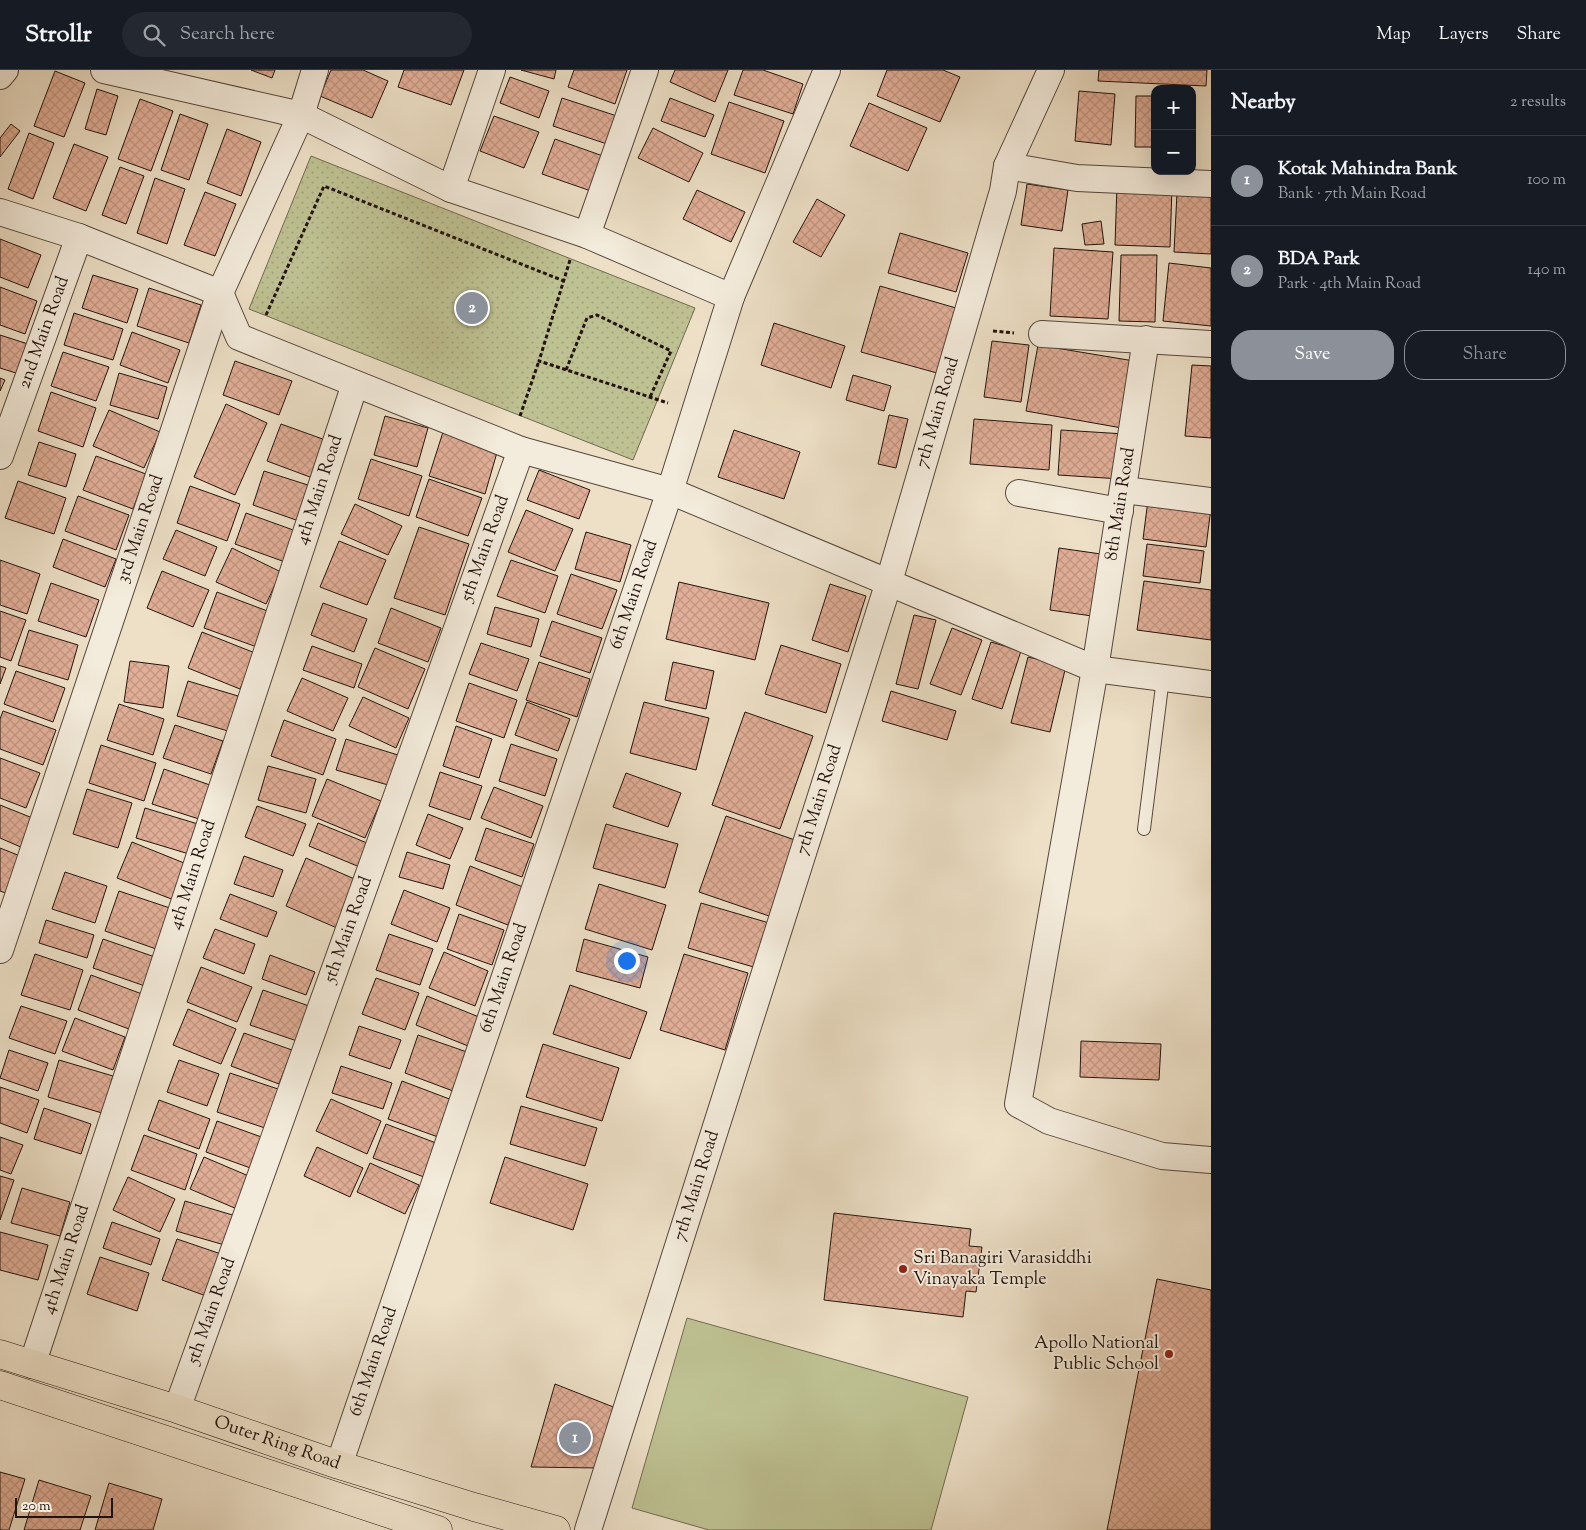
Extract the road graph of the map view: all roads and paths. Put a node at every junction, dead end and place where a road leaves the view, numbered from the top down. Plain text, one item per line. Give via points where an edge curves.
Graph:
1 (5, 70) edge
2 (104, 70) edge
3 (315, 70) edge
4 (492, 70) edge
5 (645, 70) edge
6 (1051, 70) edge
7 (818, 72) edge
8 (0, 76) edge
9 (301, 115) junction
10 (1007, 166) junction
11 (1211, 184) edge
12 (451, 189) junction
13 (0, 212) edge
14 (583, 234) junction
15 (79, 236) junction
16 (564, 281) junction
17 (220, 293) junction
18 (731, 297) junction
19 (265, 318) dead end
20 (961, 330) junction
21 (1042, 334) joint
22 (1146, 339) junction
23 (1211, 344) edge
24 (539, 361) junction
25 (566, 370) junction
26 (356, 384) junction
27 (650, 397) junction
28 (695, 412) junction
29 (512, 413) dead end
30 (521, 450) junction
31 (0, 456) edge
32 (670, 492) junction
33 (1019, 492) dead end
34 (1122, 501) junction
35 (1211, 501) edge
36 (888, 584) junction
37 (1095, 669) junction
38 (1163, 678) junction
39 (1211, 684) edge
40 (1144, 829) dead end
41 (0, 950) edge
42 (1211, 1160) edge
43 (0, 1354) edge
44 (32, 1365) junction
45 (0, 1385) edge
46 (177, 1409) junction
47 (339, 1465) junction
48 (438, 1530) edge
49 (556, 1530) edge
50 (588, 1530) edge

1 - 8 street
2 - 9 street
3 - 9 street, 3rd Main Road
4 - 12 street
5 - 14 street
6 - 10 street, 7th Main Road
7 - 18 street, 6th Main Road
9 - 12 street
9 - 17 street, 3rd Main Road
10 - 11 street via 1077,178
10 - 20 street, 7th Main Road via 1003,191
12 - 14 street
13 - 15 street
14 - 16 path
14 - 18 street
15 - 17 street
15 - 31 street, 2nd Main Road
16 - 19 path via 324,186
16 - 24 path
17 - 26 street via 239,337
17 - 41 street, 3rd Main Road
18 - 28 street, 6th Main Road
20 - 21 path
20 - 36 street, 7th Main Road
21 - 22 street
22 - 23 street
22 - 34 street, 8th Main Road
24 - 25 path
24 - 29 path via 521,416
25 - 27 path
25 - 27 path via 586,318 597,315 671,351
26 - 30 street
26 - 44 street, 4th Main Road
27 - 28 path
28 - 32 street, 6th Main Road
30 - 32 street
30 - 46 street, 5th Main Road
32 - 36 street
32 - 47 street, 6th Main Road
33 - 34 street
34 - 35 street
34 - 37 street, 8th Main Road
36 - 37 street
36 - 50 street, 7th Main Road
37 - 38 street
37 - 42 street, 8th Main Road via 1018,1104 1049,1121 1162,1156
38 - 39 street
38 - 40 lane
43 - 44 highway, Outer Ring Road
44 - 46 highway, Outer Ring Road
45 - 48 highway, Outer Ring Road
46 - 47 highway, Outer Ring Road
47 - 49 highway, Outer Ring Road

